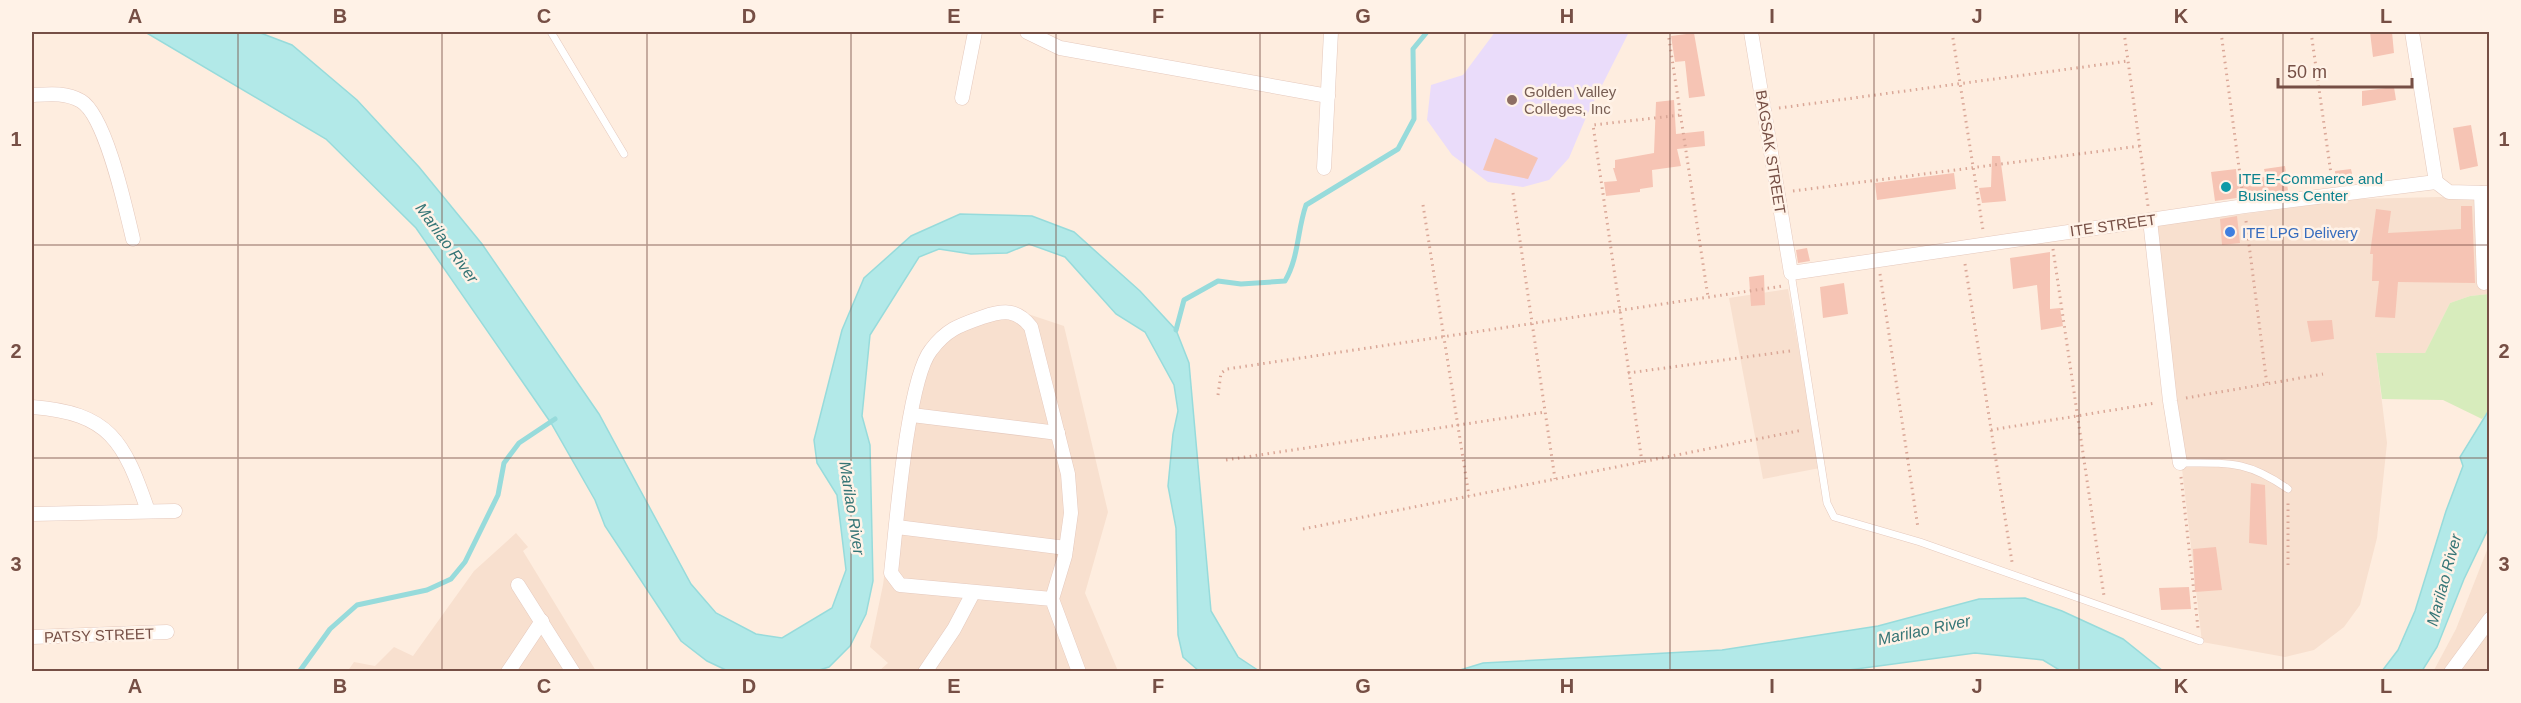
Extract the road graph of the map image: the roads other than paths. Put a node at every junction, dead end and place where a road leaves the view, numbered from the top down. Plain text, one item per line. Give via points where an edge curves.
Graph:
1 (551, 32) edge
2 (975, 32) edge
3 (1027, 32) edge
4 (1330, 32) edge
5 (1751, 32) edge
6 (2412, 32) edge
7 (32, 95) edge
8 (1328, 96) junction
9 (962, 98) dead end
10 (624, 154) dead end
11 (1324, 168) dead end
12 (2436, 182) junction
13 (2485, 193) edge
14 (2150, 220) junction
15 (133, 239) dead end
16 (1792, 279) junction
17 (2484, 283) dead end
18 (32, 407) edge
19 (912, 415) junction
20 (1058, 433) junction
21 (2180, 463) joint
22 (2288, 489) road end
23 (175, 511) dead end
24 (148, 512) junction
25 (32, 514) edge
26 (897, 527) junction
27 (1066, 548) junction
28 (518, 585) dead end
29 (973, 593) junction
30 (1052, 599) junction
31 (2490, 619) edge
32 (542, 621) junction
33 (167, 632) dead end
34 (32, 637) edge
35 (2199, 641) road end
36 (508, 672) edge
37 (573, 672) edge
38 (926, 672) edge
39 (1079, 672) edge
40 (2451, 672) edge

1 - 10 lane
2 - 9 street
3 - 8 street via 1060,48
4 - 8 street
5 - 16 street, BAGSAK STREET
6 - 12 street
7 - 15 street via 61,93 82,102 92,113 106,143
8 - 11 street
12 - 13 street via 2449,192
12 - 14 street, ITE STREET
13 - 17 street
14 - 16 street, ITE STREET via 1878,260
14 - 21 street
16 - 35 lane via 1828,509 1834,517 1920,542
18 - 24 street via 71,411 104,428 131,465
19 - 20 street
19 - 20 street via 916,384 929,351 952,327 1008,311 1021,315 1031,327
19 - 26 street
20 - 27 street via 1068,474 1071,513
21 - 22 lane via 2241,464 2257,469
23 - 24 street
24 - 25 street
26 - 27 street
26 - 29 street via 891,573 900,585
27 - 30 street
28 - 32 street
29 - 30 street
29 - 38 street
30 - 39 street
31 - 40 street
32 - 36 street
32 - 37 street
33 - 34 street, PATSY STREET

